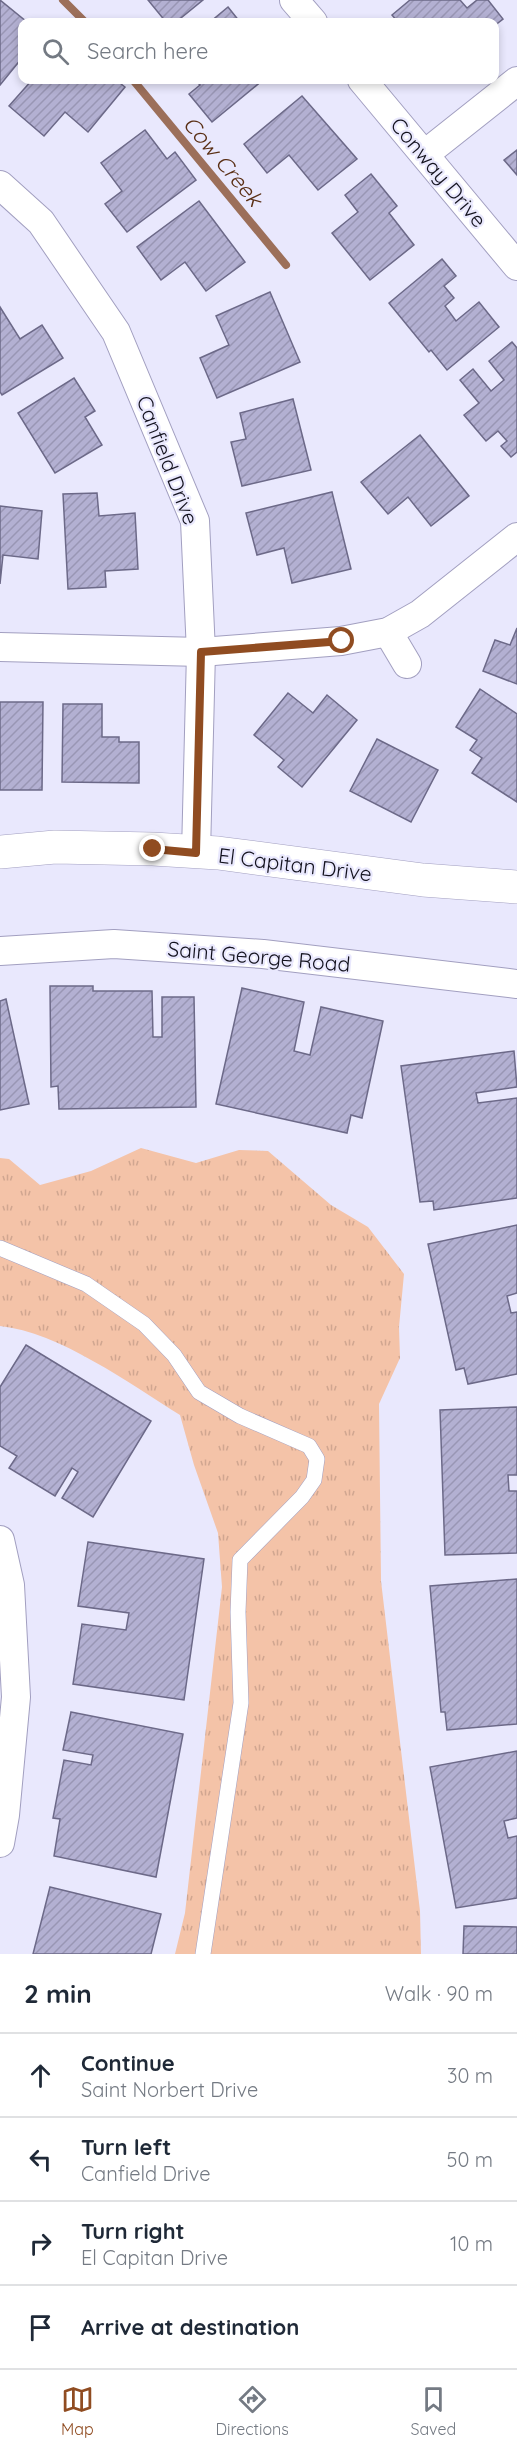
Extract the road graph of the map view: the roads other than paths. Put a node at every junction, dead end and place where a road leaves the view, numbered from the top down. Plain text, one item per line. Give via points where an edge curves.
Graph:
1 (294, 0) edge
2 (310, 18) edge
3 (517, 81) edge
4 (365, 84) edge
5 (425, 154) junction
6 (0, 185) edge
7 (517, 266) edge
8 (517, 537) edge
9 (388, 632) junction
10 (0, 647) edge
11 (201, 652) junction
12 (407, 664) dead end
13 (0, 852) edge
14 (196, 853) junction
15 (517, 887) edge
16 (0, 951) edge
17 (517, 984) edge
18 (0, 1248) edge
19 (1, 1540) edge
20 (0, 1843) edge
21 (203, 1954) edge

1 - 2 street
3 - 5 street
4 - 5 street, Conway Drive
5 - 7 street, Conway Drive
6 - 11 street, Canfield Drive via 41,222 116,332 195,521
8 - 9 street via 420,614
9 - 11 street via 342,641
9 - 12 street
10 - 11 street
11 - 14 street, Canfield Drive
13 - 14 street, El Capitan Drive via 56,847
14 - 15 street, El Capitan Drive
16 - 17 street, Saint George Road via 114,944 263,954
18 - 21 lane via 86,1284 144,1324 174,1355 199,1392 240,1416 309,1446 317,1459 314,1480 302,1497 240,1560 240,1703
19 - 20 street via 10,1585 16,1697

